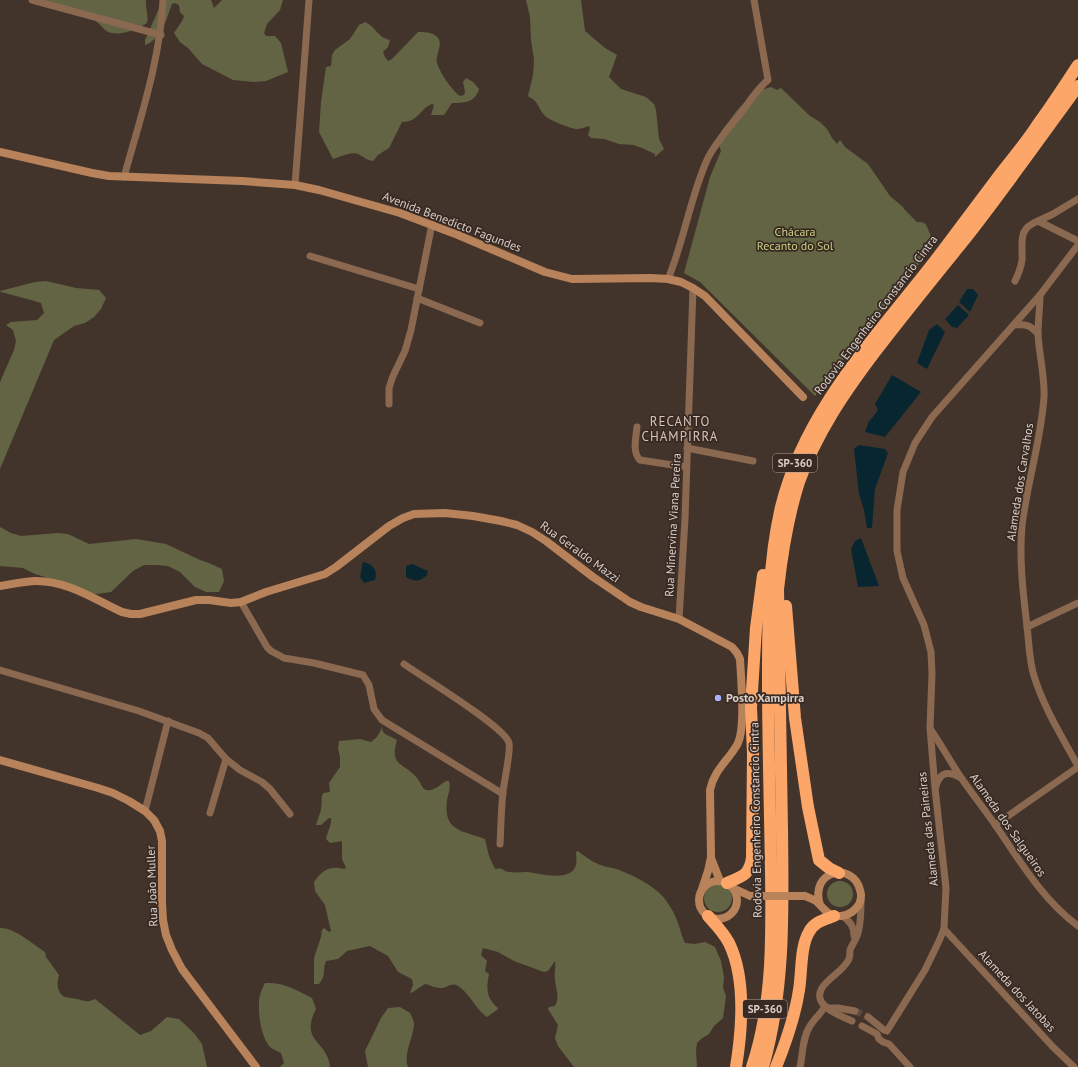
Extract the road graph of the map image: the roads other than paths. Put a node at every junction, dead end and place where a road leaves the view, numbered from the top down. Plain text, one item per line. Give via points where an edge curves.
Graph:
1 (32, 0) edge
2 (164, 0) edge
3 (309, 0) edge
4 (754, 0) edge
5 (161, 35) junction
6 (1078, 65) edge
7 (1078, 86) edge
8 (0, 152) edge
9 (124, 177) junction
10 (295, 185) junction
11 (1078, 199) edge
12 (1038, 221) junction
13 (432, 224) junction
14 (1078, 241) edge
15 (1078, 245) edge
16 (310, 256) dead end
17 (668, 279) junction
18 (1015, 281) dead end
19 (693, 288) junction
20 (419, 289) junction
21 (1040, 295) junction
22 (417, 298) junction
23 (480, 323) dead end
24 (1014, 325) junction
25 (1038, 334) junction
26 (804, 397) dead end
27 (389, 404) dead end
28 (637, 427) dead end
29 (687, 448) junction
30 (753, 461) dead end
31 (686, 467) junction
32 (782, 529) junction
33 (0, 586) edge
34 (241, 602) junction
35 (1078, 603) edge
36 (679, 619) junction
37 (1027, 627) junction
38 (404, 664) dead end
39 (0, 670) edge
40 (168, 721) junction
41 (930, 728) junction
42 (0, 760) edge
43 (226, 760) junction
44 (1078, 767) edge
45 (961, 778) junction
46 (935, 788) junction
47 (503, 794) junction
48 (145, 811) junction
49 (210, 813) dead end
50 (290, 814) dead end
51 (995, 825) junction
52 (500, 844) dead end
53 (711, 857) junction
54 (839, 873) junction
55 (727, 884) junction
56 (818, 887) junction
57 (702, 889) junction
58 (751, 896) junction
59 (804, 896) junction
60 (861, 899) junction
61 (820, 905) junction
62 (735, 908) junction
63 (708, 916) junction
64 (838, 916) junction
65 (1078, 926) edge
66 (944, 929) junction
67 (853, 942) junction
68 (826, 1007) junction
69 (855, 1011) tunnel mouth
70 (868, 1017) tunnel mouth
71 (852, 1021) dead end
72 (862, 1026) dead end
73 (883, 1032) junction
74 (889, 1044) junction
75 (256, 1067) edge
76 (736, 1067) edge
77 (752, 1067) edge
78 (763, 1067) edge
79 (776, 1067) edge
80 (800, 1067) edge
81 (910, 1067) edge
82 (1074, 1067) edge

1 - 5 street
2 - 5 street
3 - 10 street
4 - 17 street via 768,80 708,160
5 - 9 street
6 - 32 highway, Rodovia Engenheiro Constancio Cintra / SP-360 via 1037,126 826,402 792,471 782,505
7 - 32 highway, Rodovia Engenheiro Constancio Cintra / SP-360 via 831,414 815,445
8 - 9 street, Avenida Benedicto Fagundes via 92,173
9 - 10 street, Avenida Benedicto Fagundes
10 - 13 street, Avenida Benedicto Fagundes via 354,199
11 - 12 street
12 - 14 street
12 - 18 street via 1030,224 1022,235 1022,261
13 - 17 street, Avenida Benedicto Fagundes via 546,272 572,279
13 - 20 street
15 - 21 street, Alameda das Paineiras
16 - 20 street
17 - 19 street, Avenida Benedicto Fagundes
19 - 26 street, Avenida Benedicto Fagundes via 705,296
19 - 29 street, Rua Minervina Viana Pereira
20 - 22 street
21 - 24 street, Alameda das Paineiras
21 - 25 street, Alameda dos Carvalhos
22 - 23 street
22 - 27 street via 408,342 389,388
24 - 25 street via 1031,326
24 - 41 street, Alameda das Paineiras via 932,417 915,443 903,472 897,510 897,551 903,578 924,625 931,652
25 - 37 street, Alameda dos Carvalhos via 1044,375 1044,397 1027,495 1021,548
28 - 31 street via 636,452 640,460
29 - 30 street
29 - 31 street, Rua Minervina Viana Pereira
31 - 36 street, Rua Minervina Viana Pereira
32 - 54 highway via 788,554 785,602 795,718 808,807 819,860
32 - 55 highway via 769,546 763,573 754,654 751,706 751,863 747,874
32 - 77 highway, Rodovia Engenheiro Constancio Cintra / SP-360 via 769,586 768,717 772,926 763,1023
32 - 78 highway, Rodovia Engenheiro Constancio Cintra / SP-360 via 778,588 782,933 776,1007
33 - 34 street, Rua Geraldo Mazzi via 33,581 65,585 131,614 151,612 196,600
34 - 36 street, Rua Geraldo Mazzi via 325,574 403,518 414,514 445,513 518,525 546,541 630,602
34 - 47 street via 271,651 284,658 363,675 370,685 374,709 382,720
35 - 37 street
36 - 53 street, Rua Geraldo Mazzi via 732,647 740,659 742,723 737,745 712,780
37 - 44 street, Alameda dos Carvalhos via 1030,661 1035,678 1054,722
38 - 47 street via 484,718 503,734 509,743
39 - 40 street
40 - 43 street via 208,738
40 - 48 street
41 - 45 street, Alameda dos Salgueiros
41 - 46 street, Alameda das Paineiras
42 - 48 street, Rua João Muller via 113,793
43 - 49 street
43 - 50 street via 262,782
44 - 51 street
45 - 46 street via 951,773 944,774 938,779
45 - 51 street, Alameda dos Salgueiros
46 - 66 street, Alameda das Paineiras via 946,888
47 - 52 street
48 - 75 street, Rua João Muller via 154,820 162,841 163,920 172,950 182,969
51 - 65 street, Alameda dos Salgueiros via 1042,892 1057,909
53 - 55 street
53 - 57 street
54 - 56 street via 830,874
54 - 60 street via 854,878 859,884
55 - 57 street via 713,881
55 - 58 street
55 - 62 street via 737,894
56 - 59 street
56 - 61 street
57 - 63 street via 699,904
58 - 59 street, bridge
58 - 62 street
59 - 61 street
60 - 64 street via 851,913
60 - 67 street via 857,936
61 - 64 street via 826,912
62 - 63 street via 724,918
63 - 76 highway via 723,933 737,969 740,1029
64 - 67 street via 853,927
64 - 79 highway via 818,922 808,933 796,1007
66 - 73 street, Alameda das Paineiras via 925,970
66 - 82 street, Alameda dos Jatobas
67 - 68 street via 849,959 842,969 826,982 820,993 821,1003
68 - 69 street
68 - 71 street via 836,1015
68 - 80 street via 806,1034
70 - 73 street
72 - 73 street
73 - 74 street via 891,1039
73 - 74 street via 883,1042
74 - 81 street

